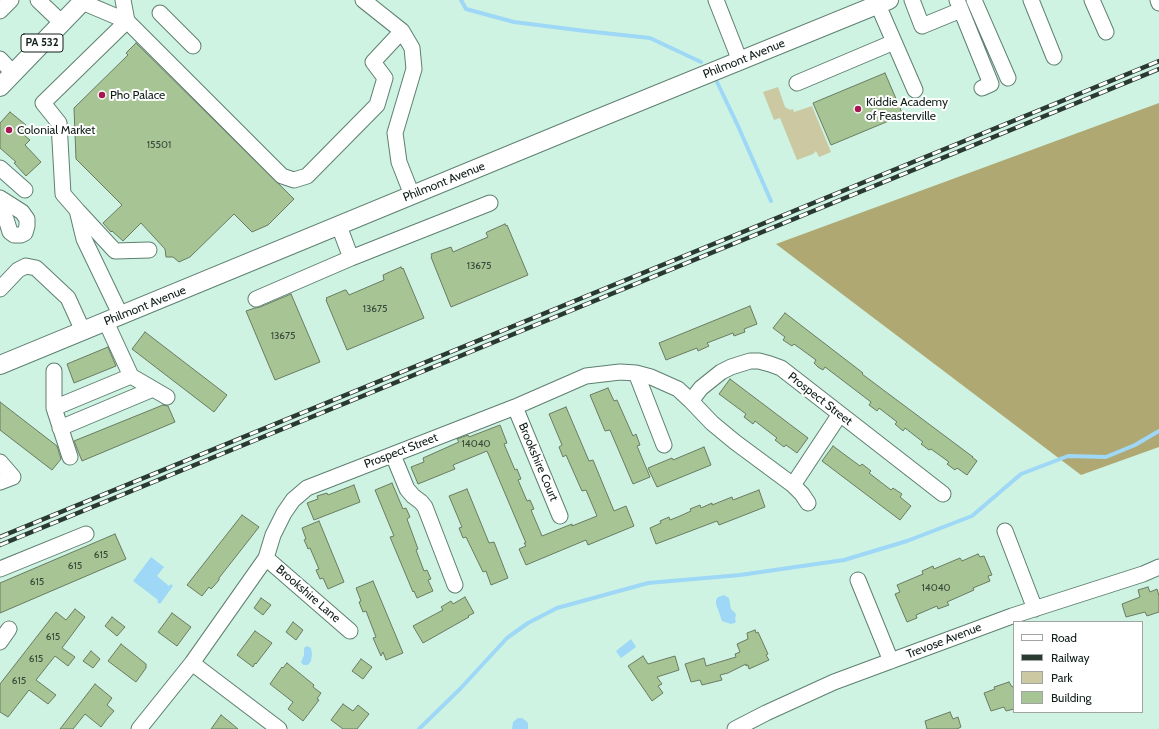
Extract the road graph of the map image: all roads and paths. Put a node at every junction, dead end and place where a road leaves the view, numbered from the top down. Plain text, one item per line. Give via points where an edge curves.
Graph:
1 (11, 0) edge
2 (38, 0) edge
3 (123, 0) edge
4 (363, 0) edge
5 (716, 0) edge
6 (912, 0) edge
7 (974, 0) edge
8 (1031, 0) edge
9 (1092, 0) edge
10 (1158, 0) edge
11 (82, 1) edge
12 (883, 2) edge
13 (1159, 3) edge
14 (959, 5) edge
15 (0, 11) edge
16 (160, 13) dead end
17 (127, 21) junction
18 (62, 23) junction
19 (402, 31) junction
20 (1106, 32) dead end
21 (894, 42) junction
22 (193, 46) dead end
23 (1054, 57) dead end
24 (0, 60) edge
25 (740, 61) junction
26 (13, 73) junction
27 (1008, 78) dead end
28 (797, 83) dead end
29 (0, 86) edge
30 (982, 88) dead end
31 (915, 90) dead end
32 (0, 168) edge
33 (25, 190) dead end
34 (412, 195) junction
35 (0, 198) edge
36 (490, 203) dead end
37 (77, 210) junction
38 (0, 213) edge
39 (339, 226) junction
40 (149, 250) dead end
41 (351, 258) junction
42 (0, 289) edge
43 (256, 299) dead end
44 (114, 319) junction
45 (83, 331) junction
46 (0, 365) edge
47 (54, 371) dead end
48 (636, 373) junction
49 (131, 376) junction
50 (153, 389) junction
51 (167, 397) dead end
52 (691, 401) junction
53 (515, 407) junction
54 (54, 408) junction
55 (840, 414) junction
56 (60, 428) junction
57 (664, 445) dead end
58 (393, 455) junction
59 (70, 457) dead end
60 (0, 462) edge
61 (0, 482) edge
62 (793, 485) junction
63 (943, 494) dead end
64 (808, 503) dead end
65 (560, 516) dead end
66 (1005, 531) dead end
67 (86, 534) dead end
68 (266, 558) junction
69 (1159, 567) edge
70 (0, 568) edge
71 (858, 580) dead end
72 (455, 585) dead end
73 (1035, 609) junction
74 (350, 631) dead end
75 (0, 633) edge
76 (0, 642) edge
77 (891, 661) junction
78 (192, 663) junction
79 (139, 729) edge
80 (279, 729) edge
81 (735, 729) edge

1 - 15 street
2 - 18 street
3 - 17 street
4 - 19 street
5 - 25 street
6 - 14 street via 922,26
7 - 27 street
8 - 23 street
9 - 20 street
10 - 13 street
11 - 17 street
11 - 18 main road, PA 532
12 - 21 street
12 - 25 main road, Philmont Avenue
14 - 30 street via 991,84
16 - 22 street
17 - 19 street via 282,176 294,180 307,176 377,105 385,78 373,62
17 - 37 street via 43,104 59,123 63,194
18 - 26 main road, PA 532
19 - 34 street via 412,48 414,69 395,133 399,162
21 - 28 street
21 - 31 street
24 - 26 street
25 - 34 main road, Philmont Avenue
26 - 29 main road, PA 532
32 - 33 street
34 - 39 main road, Philmont Avenue
35 - 38 street via 22,212 27,219 25,232 21,236 10,232 6,219
36 - 41 street
37 - 40 street via 115,251
37 - 44 street via 84,240
39 - 41 street
39 - 44 main road, Philmont Avenue
41 - 43 street
42 - 45 street via 18,270 26,266 36,268 68,298
44 - 45 main road, Philmont Avenue
44 - 49 street
45 - 46 main road, Philmont Avenue
47 - 54 street
48 - 52 street, Prospect Street via 678,389
48 - 53 street, Prospect Street via 586,376
48 - 57 street
49 - 50 street
49 - 54 street
50 - 51 street
50 - 56 street
52 - 55 street, Prospect Street via 701,388 721,372 740,363 759,361 781,368
52 - 62 street, Prospect Street via 735,442
53 - 58 street, Prospect Street
53 - 65 street, Brookshire Court
54 - 56 street
55 - 62 street
55 - 63 street, Prospect Street
56 - 59 street
58 - 68 street, Prospect Street via 307,488 293,500 284,513 273,535
58 - 72 street via 407,490 426,507
60 - 61 street via 14,477
62 - 64 street, Prospect Street
66 - 73 street
67 - 70 street
68 - 74 street, Brookshire Lane
68 - 78 street, Prospect Street
69 - 73 street, Trevose Avenue
71 - 77 street
73 - 77 street, Trevose Avenue
75 - 76 street via 9,629
77 - 81 street, Trevose Avenue via 834,682
78 - 79 street, Prospect Street
78 - 80 street

